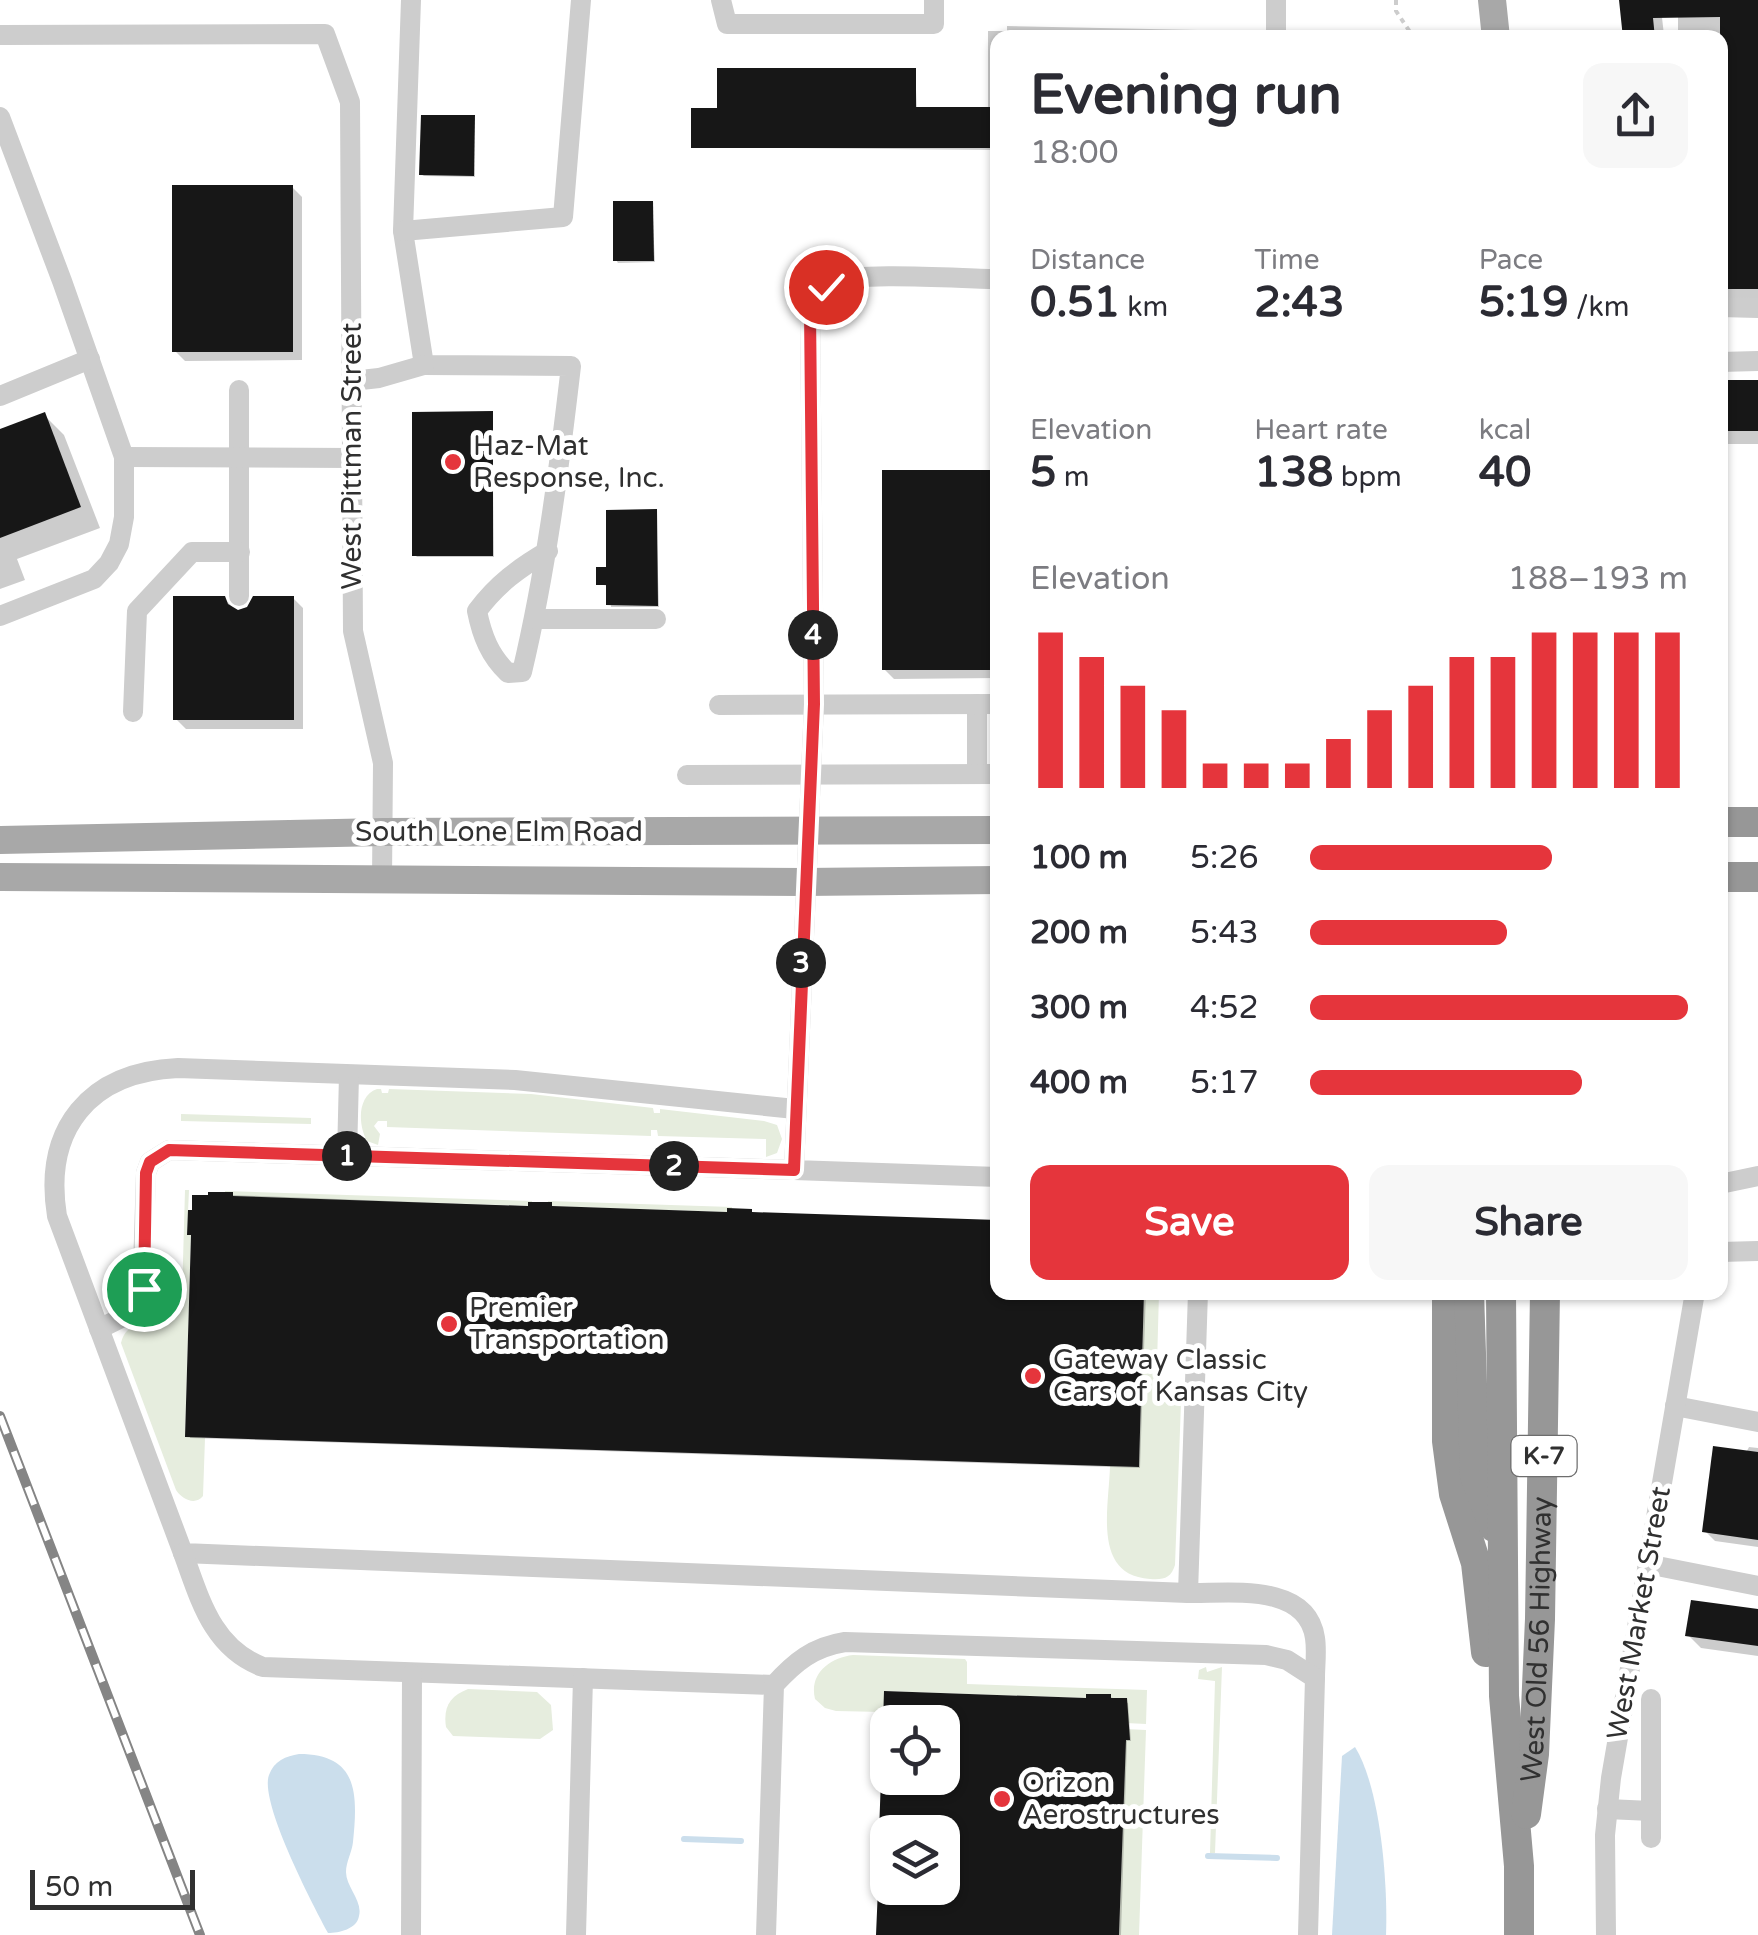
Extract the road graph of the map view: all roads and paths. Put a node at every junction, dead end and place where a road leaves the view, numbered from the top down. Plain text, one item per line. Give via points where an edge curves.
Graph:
1 (411, 0) edge
2 (581, 0) edge
3 (721, 0) edge
4 (934, 0) edge
5 (1276, 0) edge
6 (1396, 0) edge
7 (1488, 2) edge
8 (1276, 30) edge
9 (1409, 30) edge
10 (1494, 30) edge
11 (0, 35) edge
12 (0, 117) edge
13 (402, 231) junction
14 (990, 279) edge
15 (1728, 308) edge
16 (1758, 308) edge
17 (90, 359) junction
18 (1758, 361) edge
19 (1728, 362) edge
20 (424, 365) junction
21 (352, 382) junction
22 (239, 390) dead end
23 (0, 396) edge
24 (124, 457) junction
25 (240, 458) junction
26 (353, 458) junction
27 (548, 551) junction
28 (240, 552) junction
29 (239, 596) dead end
30 (0, 616) edge
31 (534, 618) junction
32 (656, 618) dead end
33 (814, 704) junction
34 (987, 704) edge
35 (719, 705) dead end
36 (132, 712) dead end
37 (811, 774) junction
38 (987, 774) edge
39 (687, 775) dead end
40 (1728, 822) edge
41 (1758, 822) edge
42 (990, 830) edge
43 (382, 832) junction
44 (807, 832) junction
45 (0, 840) edge
46 (0, 877) edge
47 (1758, 877) edge
48 (1728, 878) edge
49 (382, 880) junction
50 (990, 880) edge
51 (804, 882) junction
52 (349, 1075) junction
53 (795, 1108) junction
54 (346, 1156) junction
55 (794, 1170) junction
56 (1758, 1176) edge
57 (990, 1177) edge
58 (1728, 1182) edge
59 (1758, 1250) edge
60 (1728, 1252) edge
61 (1198, 1300) edge
62 (1448, 1300) edge
63 (1469, 1300) edge
64 (1500, 1300) edge
65 (1694, 1300) edge
66 (1549, 1302) edge
67 (99, 1329) junction
68 (1674, 1406) junction
69 (1758, 1422) edge
70 (1502, 1548) junction
71 (183, 1553) junction
72 (1647, 1564) junction
73 (1758, 1586) edge
74 (1188, 1593) junction
75 (1540, 1619) junction
76 (412, 1674) junction
77 (582, 1678) junction
78 (1315, 1678) junction
79 (774, 1685) junction
80 (1650, 1699) dead end
81 (1607, 1809) junction
82 (1651, 1811) junction
83 (1651, 1838) dead end
84 (1519, 1866) junction
85 (411, 1935) edge
86 (576, 1935) edge
87 (766, 1935) edge
88 (1308, 1935) edge
89 (1519, 1935) edge
90 (1606, 1935) edge

1 - 13 street
2 - 13 street via 563,217
3 - 4 street via 726,24 934,24
5 - 8 street
6 - 9 path
7 - 10 main road
11 - 21 street, West Pittman Street via 325,34 350,102
12 - 17 street
13 - 20 street
14 - 33 street via 850,278 826,287 812,306
15 - 16 street
17 - 23 street
17 - 24 street
18 - 19 street
20 - 21 street
20 - 27 street via 570,366
21 - 26 street, West Pittman Street
22 - 25 street
24 - 25 street
24 - 30 street via 124,517 109,564 94,579
25 - 26 street
25 - 28 street
26 - 43 street, West Pittman Street via 353,631 383,763
27 - 31 street
27 - 31 street via 490,592 477,612 482,634 508,674 522,672
28 - 29 street
28 - 36 street via 192,552 137,611
31 - 32 street
33 - 34 street
33 - 35 street
33 - 37 street
34 - 38 street
37 - 38 street
37 - 39 street
37 - 44 street
40 - 41 highway
42 - 44 main road, South Lone Elm Road
43 - 44 main road, South Lone Elm Road
43 - 45 main road, South Lone Elm Road
43 - 49 street, West Pittman Street
44 - 51 street
46 - 49 main road, South Lone Elm Road
47 - 48 highway
49 - 51 main road, South Lone Elm Road
50 - 51 main road, South Lone Elm Road
51 - 53 street
52 - 53 street via 543,1082
52 - 54 street
52 - 67 street via 156,1069 109,1085 77,1111 52,1178 57,1216
53 - 55 street
54 - 55 street
54 - 67 street via 169,1150 158,1155 146,1173 142,1301
55 - 57 street
56 - 58 street
59 - 60 street
61 - 74 street
62 - 84 highway via 1447,1441 1454,1494 1476,1563 1491,1747
63 - 70 highway via 1475,1476
64 - 70 highway, West Old 56 Highway / K-7
65 - 68 street, West Market Street
66 - 75 highway, West Old 56 Highway / K-7
67 - 71 street
68 - 69 street
68 - 72 street, West Market Street
70 - 75 highway
70 - 84 highway, West Old 56 Highway / K-7 via 1504,1696
71 - 74 street
71 - 76 street via 219,1637 248,1662 278,1670
72 - 73 street
72 - 81 street, West Market Street
74 - 78 street via 1258,1595 1294,1604 1315,1636
75 - 84 highway, West Old 56 Highway / K-7 via 1534,1754
76 - 77 street
76 - 85 street
77 - 79 street
77 - 86 street
78 - 79 street via 1266,1656 845,1642 812,1652
78 - 88 street
79 - 87 street
80 - 82 street
81 - 82 street
81 - 90 street, West Market Street
82 - 83 street
84 - 89 highway, West Old 56 Highway / K-7

